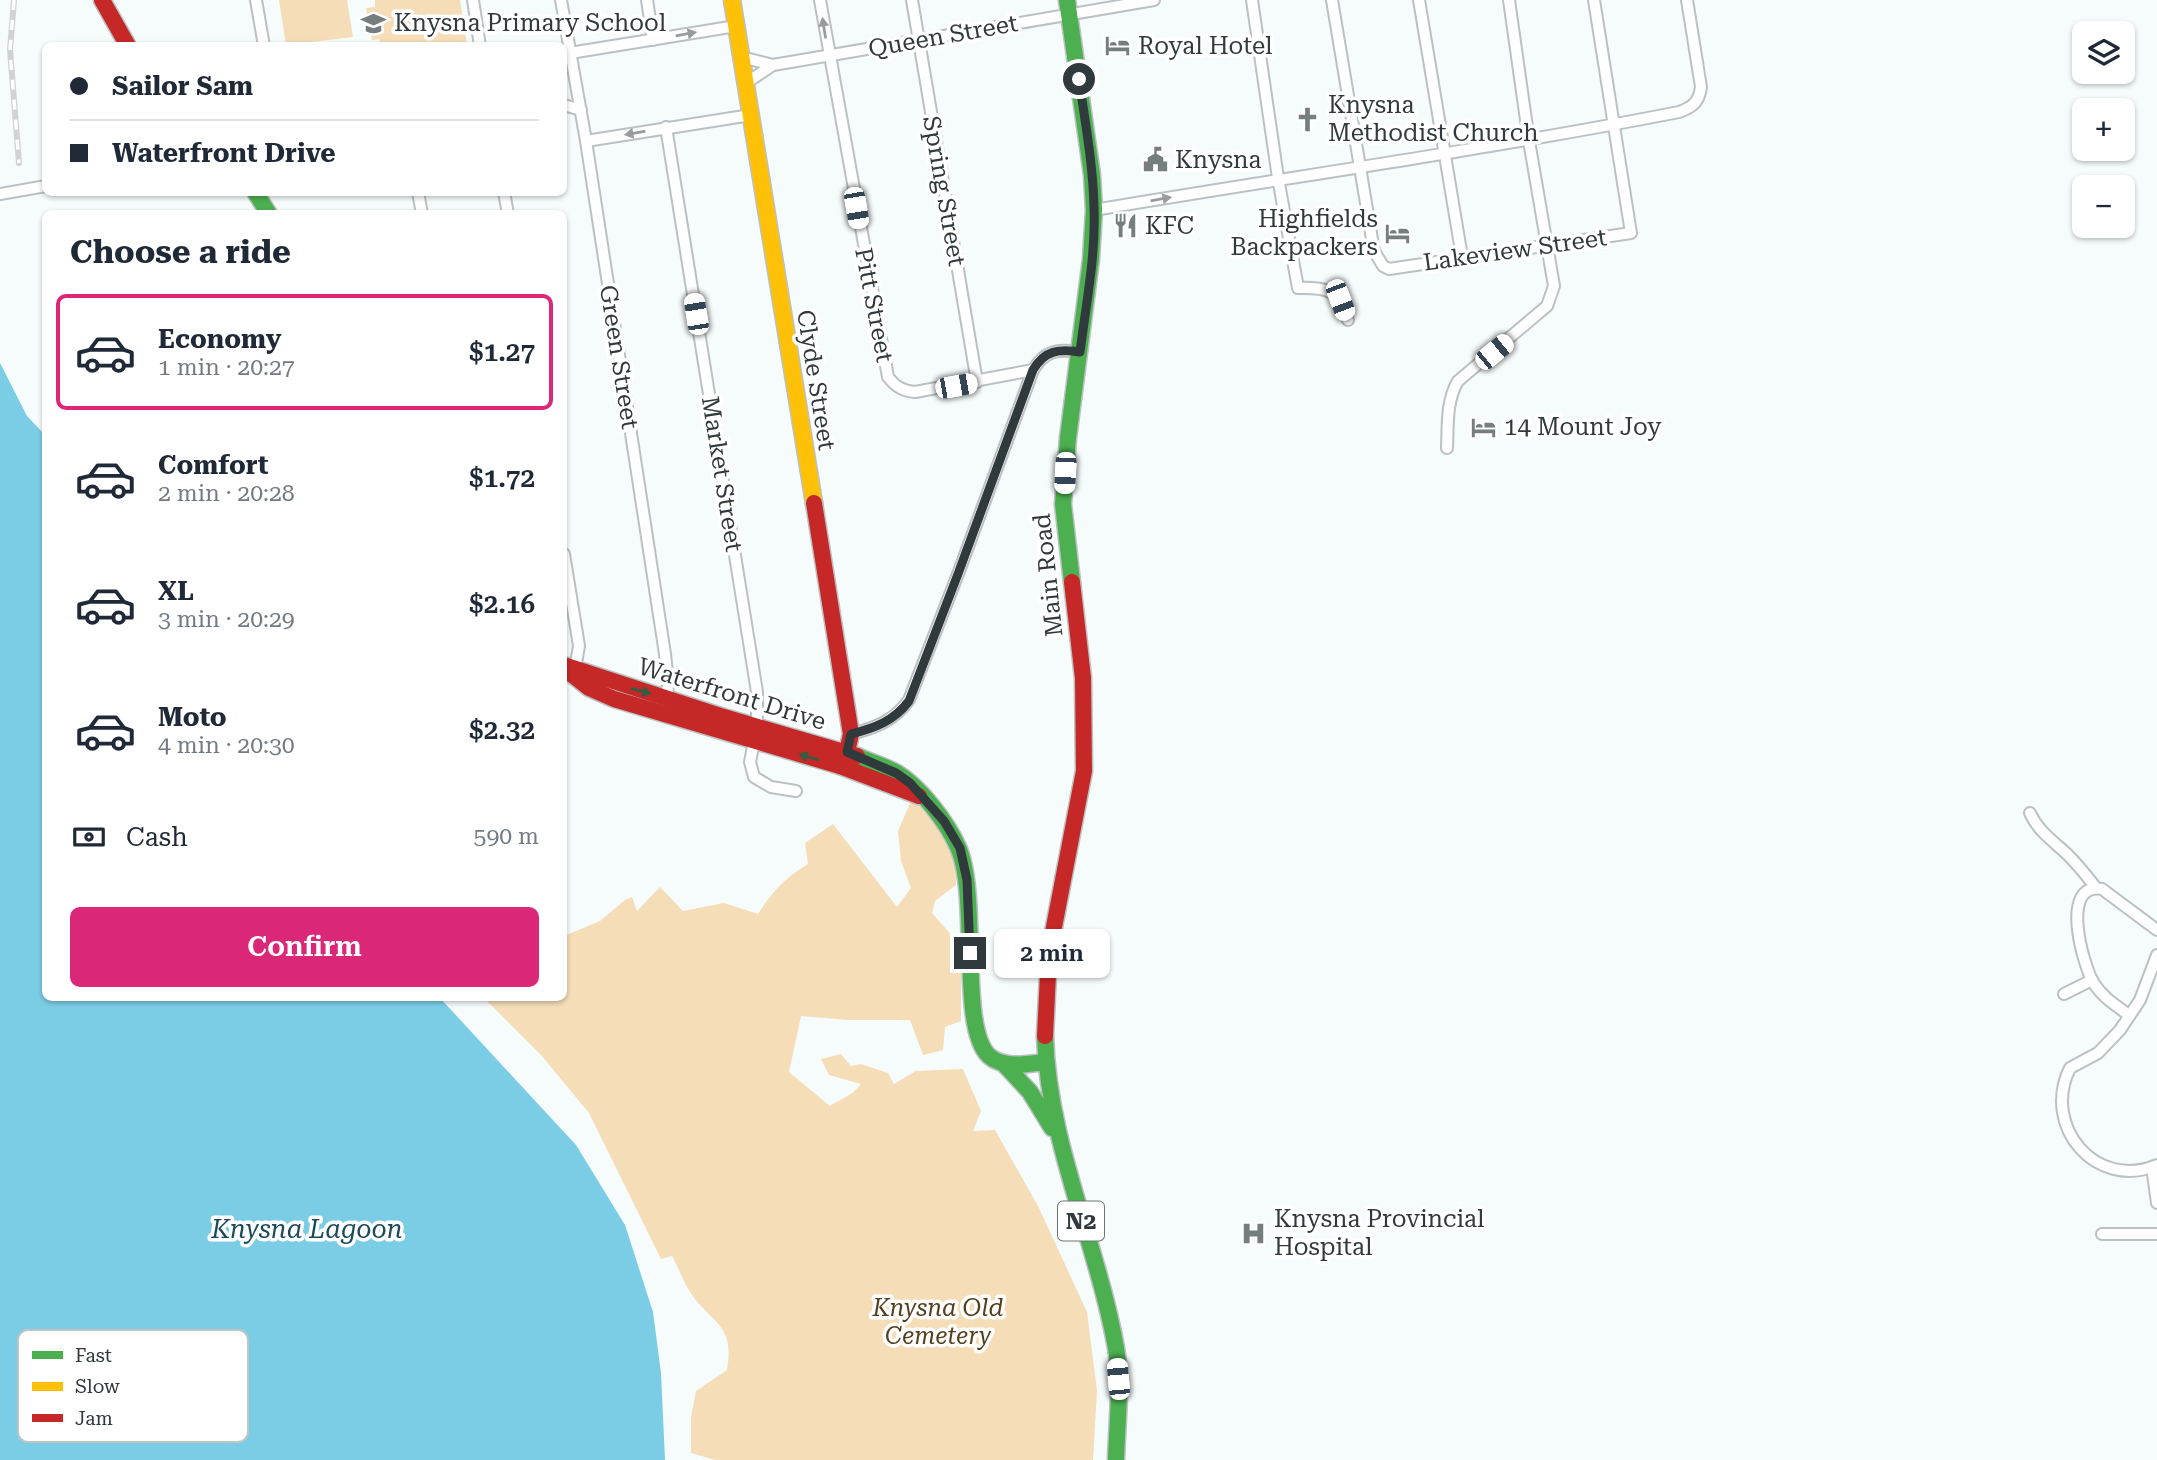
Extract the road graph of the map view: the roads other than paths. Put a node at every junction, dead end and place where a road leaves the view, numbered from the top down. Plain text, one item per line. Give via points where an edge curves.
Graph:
1 (102, 0) edge
2 (256, 0) edge
3 (473, 0) edge
4 (561, 0) edge
5 (647, 0) edge
6 (732, 0) edge
7 (820, 0) edge
8 (912, 0) edge
9 (1154, 0) edge
10 (1252, 0) edge
11 (1332, 0) edge
12 (1419, 0) edge
13 (1510, 0) edge
14 (1594, 0) edge
15 (1687, 0) edge
16 (1068, 7) edge
17 (736, 26) junction
18 (653, 40) junction
19 (918, 40) junction
20 (126, 42) edge
21 (263, 42) edge
22 (479, 42) edge
23 (570, 53) junction
24 (829, 56) junction
25 (741, 57) junction
26 (773, 65) junction
27 (746, 83) junction
28 (576, 85) junction
29 (567, 90) edge
30 (567, 106) edge
31 (581, 110) junction
32 (751, 115) junction
33 (1612, 125) junction
34 (666, 127) junction
35 (586, 141) junction
36 (1529, 141) junction
37 (1444, 154) junction
38 (1359, 167) junction
39 (1278, 178) junction
40 (42, 187) edge
41 (0, 194) edge
42 (1094, 210) junction
43 (1546, 246) junction
44 (1462, 257) junction
45 (1348, 320) dead end
46 (1080, 352) junction
47 (1033, 370) junction
48 (978, 382) junction
49 (1447, 448) dead end
50 (567, 572) edge
51 (569, 669) edge
52 (668, 699) junction
53 (663, 715) junction
54 (756, 734) junction
55 (851, 734) junction
56 (843, 759) junction
57 (796, 791) dead end
58 (2030, 813) dead end
59 (2096, 888) junction
60 (2157, 930) edge
61 (2157, 955) edge
62 (2092, 980) junction
63 (2064, 994) dead end
64 (2129, 1015) junction
65 (1046, 1062) junction
66 (1004, 1064) junction
67 (1058, 1138) junction
68 (2154, 1166) edge
69 (2157, 1203) edge
70 (2102, 1234) dead end
71 (2157, 1234) edge
72 (1116, 1460) edge

1 - 20 main road
2 - 21 street
3 - 22 street
4 - 23 street, Green Street
5 - 18 street
6 - 17 main road, Clyde Street
24 -> 7 street, Pitt Street
8 - 19 street, Spring Street
9 - 16 street, Queen Street
10 - 39 street
11 - 38 street
12 - 37 street
13 - 36 street
14 - 33 street
15 - 33 street via 1699,97 1679,112
16 - 19 street, Queen Street
16 - 42 main road, Main Road / N2
18 -> 17 street
17 - 25 main road, Clyde Street
18 - 23 street
19 - 24 street, Queen Street
19 - 48 street, Spring Street
23 - 28 street, Green Street
24 - 26 street, Queen Street
24 - 48 street, Pitt Street via 888,377 905,391 915,392
25 - 26 street, Queen Street
25 - 27 main road, Clyde Street
26 - 27 street, Queen Street
27 - 32 main road, Clyde Street
28 - 29 street
28 - 31 street, Green Street
30 - 31 street
31 - 35 street, Green Street
32 - 34 street
32 - 55 main road, Clyde Street
33 - 36 street
33 - 43 street, Lakeview Street via 1632,233
34 -> 35 street
34 - 54 street, Market Street via 757,692
35 - 52 street, Green Street via 665,654
36 - 37 street
36 - 43 street
37 - 38 street
37 - 44 street
38 - 39 street
38 - 44 street, Lakeview Street via 1377,258 1383,266 1390,269
42 -> 39 street
39 - 45 street via 1298,288 1334,294
40 - 41 street
42 - 46 main road, Main Road / N2
43 - 44 street, Lakeview Street
43 - 49 street via 1554,286 1547,306 1458,381 1448,411
46 - 47 street via 1053,351
46 - 65 main road, Main Road / N2 via 1063,504 1083,678 1084,771 1049,953
47 - 48 street, Pitt Street
47 - 55 street via 909,701 889,720
50 - 51 street via 579,646
51 -> 52 main road, Waterfront Drive
51 - 53 main road, Waterfront Drive via 589,688
52 - 53 street, Green Street
52 - 54 main road, Waterfront Drive
53 - 54 main road, Waterfront Drive
54 - 56 main road, Waterfront Drive
54 - 57 street, Market Street via 750,762 754,777 771,787
55 - 56 main road, Clyde Street
56 - 66 main road, Waterfront Drive via 896,773 910,783 944,821 960,848 967,880 974,1022 983,1051
58 - 59 street
59 - 60 street
59 - 62 street via 2081,899 2077,915 2080,948
61 - 64 street via 2140,1000
62 - 63 street
62 - 64 street via 2110,1003
64 - 68 street via 2098,1053 2070,1068 2062,1109 2073,1142 2102,1166 2132,1172
65 - 66 main road
65 - 67 main road, N2
66 - 67 main road, Waterfront Drive via 1030,1092
67 - 72 main road, N2 via 1116,1350
68 - 69 street
70 - 71 street

